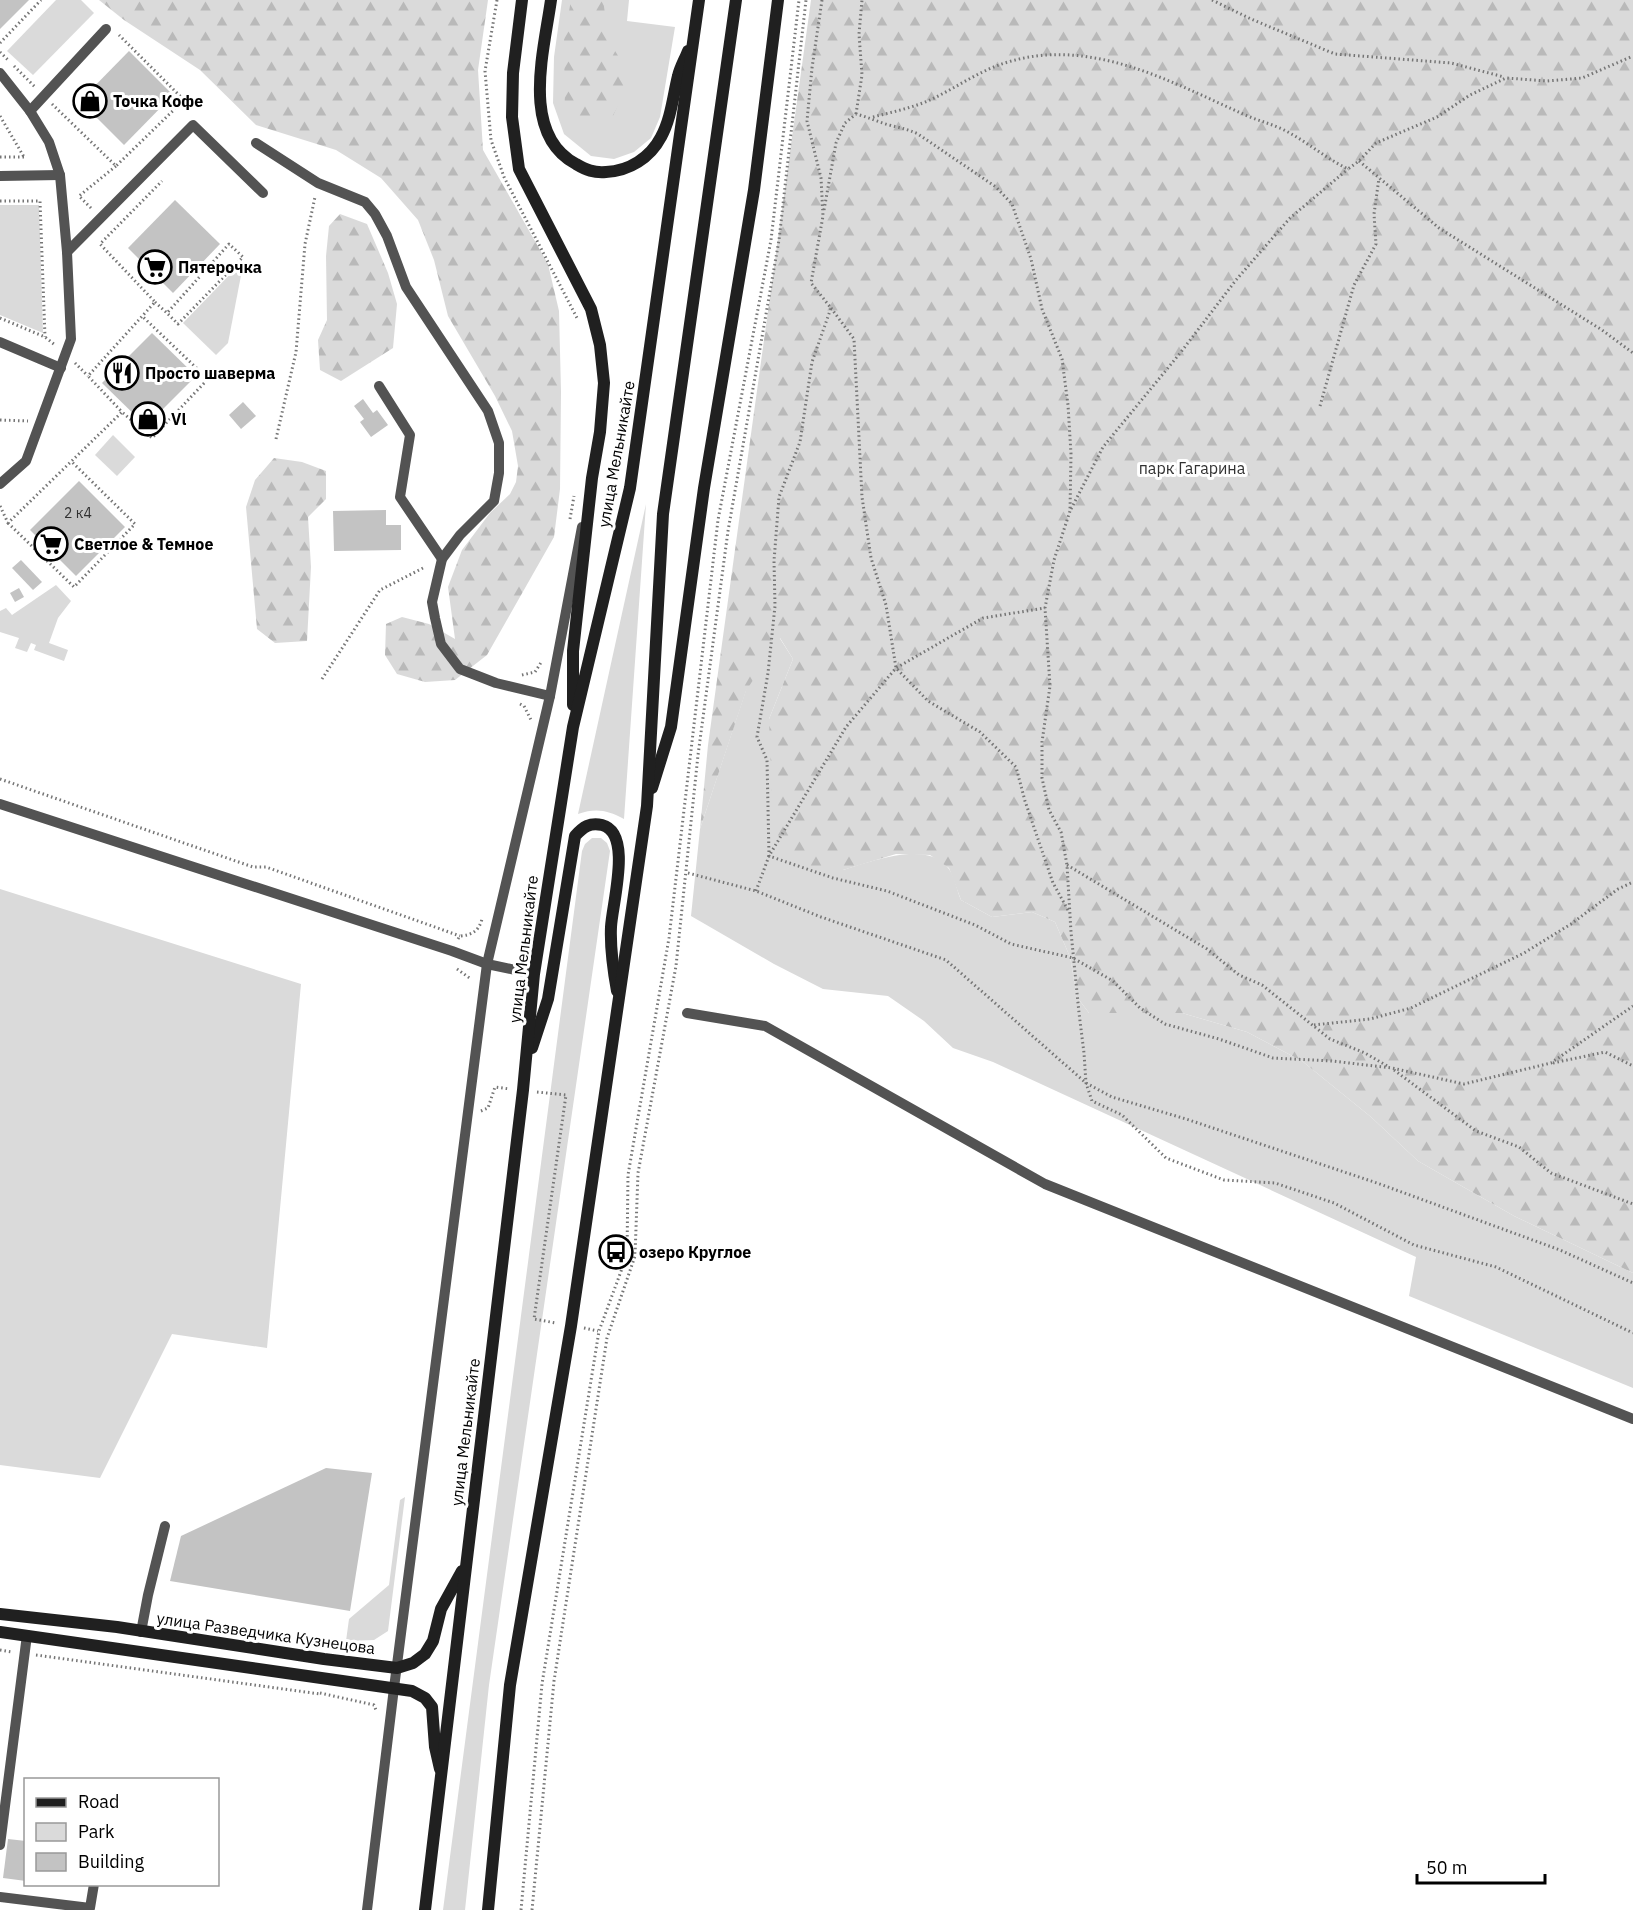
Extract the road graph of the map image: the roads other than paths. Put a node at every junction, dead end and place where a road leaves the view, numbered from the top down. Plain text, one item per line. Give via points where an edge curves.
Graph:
1 (522, 0) edge
2 (551, 0) edge
3 (699, 0) edge
4 (736, 0) edge
5 (778, 0) edge
6 (112, 31) road end
7 (695, 36) junction
8 (0, 73) edge
9 (30, 111) junction
10 (256, 143) dead end
11 (60, 175) junction
12 (0, 176) edge
13 (263, 193) dead end
14 (67, 252) junction
15 (0, 342) edge
16 (61, 368) junction
17 (379, 386) dead end
18 (592, 478) junction
19 (0, 483) edge
20 (442, 559) junction
21 (550, 696) junction
22 (573, 727) junction
23 (0, 804) edge
24 (647, 806) junction
25 (487, 964) junction
26 (534, 974) junction
27 (619, 1001) junction
28 (687, 1013) dead end
29 (525, 1068) junction
30 (1633, 1419) edge
31 (165, 1526) dead end
32 (466, 1565) junction
33 (0, 1614) edge
34 (0, 1632) edge
35 (141, 1632) junction
36 (27, 1635) junction
37 (397, 1668) junction
38 (394, 1688) junction
39 (442, 1778) junction
40 (0, 1845) edge
41 (94, 1886) edge
42 (0, 1897) edge
43 (367, 1910) edge
44 (425, 1910) edge
45 (488, 1910) edge

1 - 18 main road via 512,117 519,169 591,309 600,345 604,383
2 - 7 main road via 540,81 545,129 555,149 597,173 617,172 634,165 661,138 678,73
3 - 7 main road, улица Мельникайте
4 - 24 main road via 663,514
5 - 24 main road via 754,190 704,488 671,727
6 - 9 lane
7 - 22 main road, улица Мельникайте via 630,488
8 - 9 lane
9 - 11 lane via 49,142
10 - 20 lane via 318,183 365,202 387,236 406,287 488,411 500,443 494,501
11 - 12 lane
11 - 14 lane
13 - 14 lane via 193,125
14 - 16 lane via 71,339
15 - 16 lane
16 - 19 lane via 26,461
17 - 20 lane via 410,435 400,497
18 - 21 lane
18 - 22 main road via 573,651
20 - 21 lane via 432,602 441,644 460,669 496,683
21 - 25 lane
22 - 26 main road, улица Мельникайте
23 - 25 lane
24 - 27 main road
25 - 26 lane
25 - 37 lane
26 - 29 main road, улица Мельникайте
27 - 29 main road via 610,959 618,841 607,826 590,824 574,836 548,999
27 - 45 main road via 571,1326 510,1685
28 - 30 lane via 765,1026 1045,1184
29 - 32 main road, улица Мельникайте
31 - 35 lane
32 - 37 main road via 441,1609 433,1641 425,1654
32 - 39 main road, улица Мельникайте
33 - 35 main road, улица Разведчика Кузнецова
34 - 36 main road
35 - 37 main road, улица Разведчика Кузнецова
36 - 38 main road
36 - 40 lane
37 - 38 lane
38 - 39 main road via 412,1691 426,1698 432,1707
38 - 43 lane
39 - 44 main road, улица Мельникайте
41 - 42 lane via 90,1908

